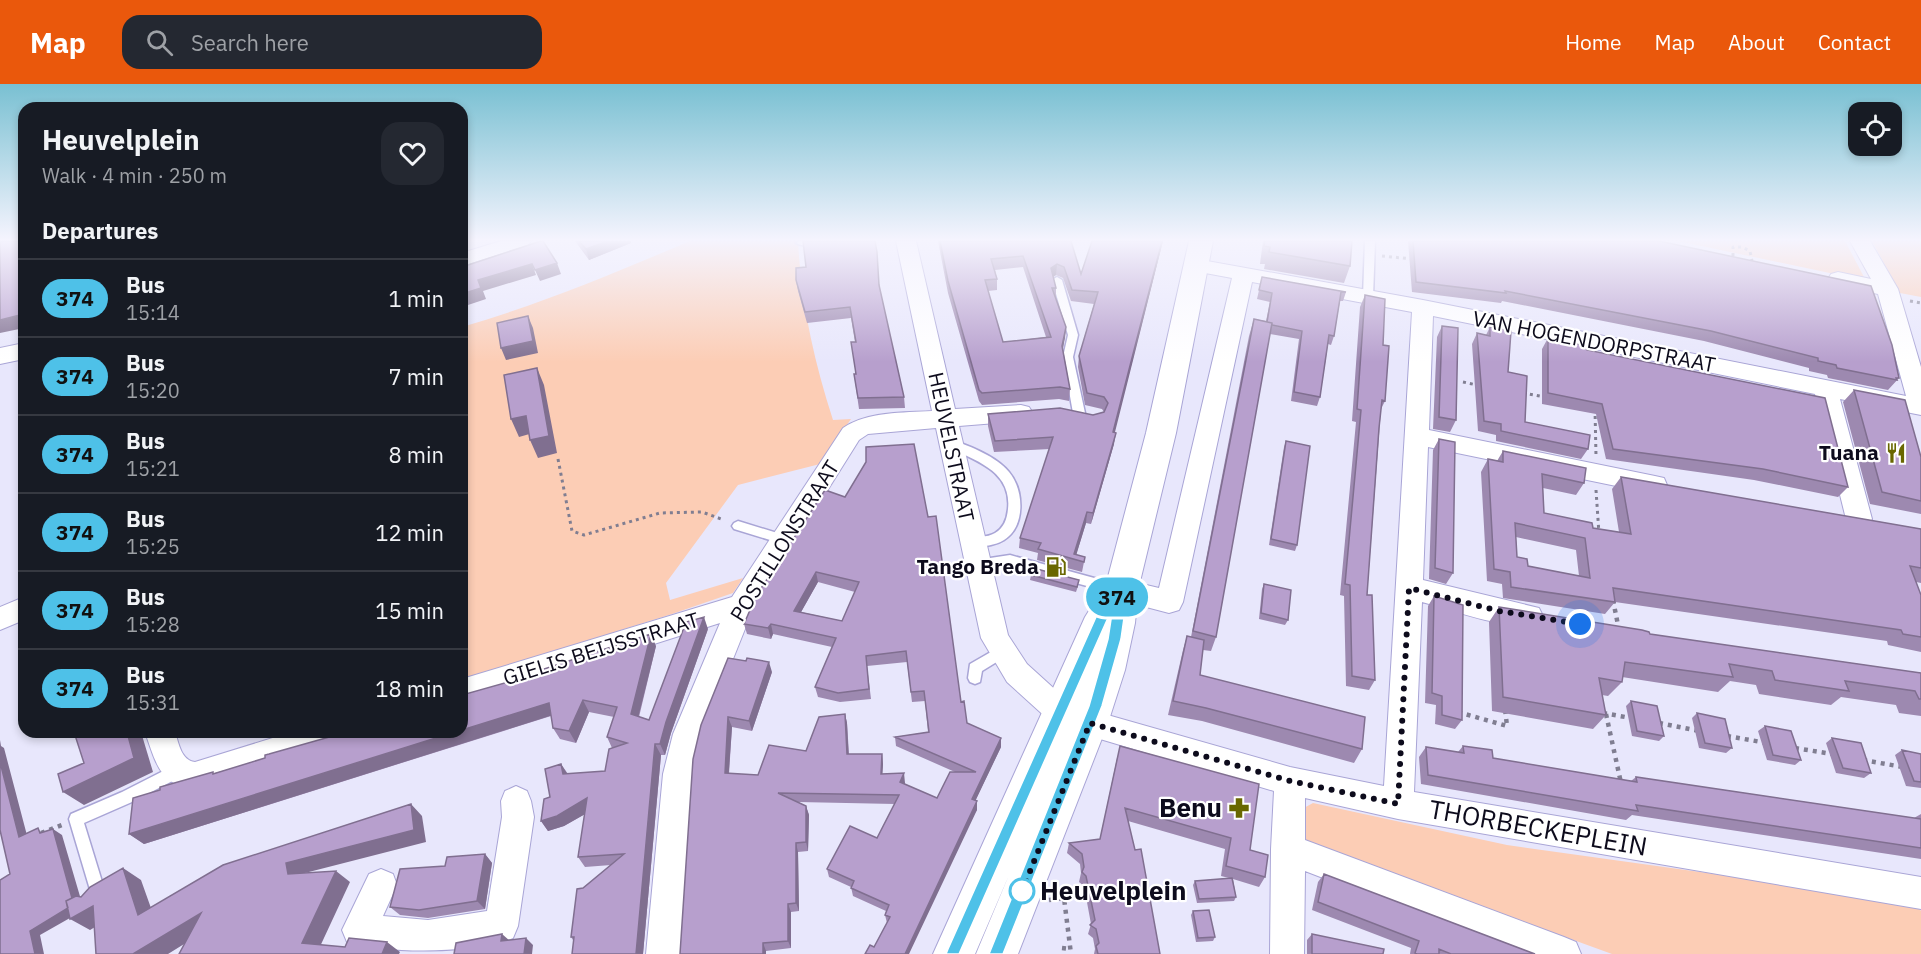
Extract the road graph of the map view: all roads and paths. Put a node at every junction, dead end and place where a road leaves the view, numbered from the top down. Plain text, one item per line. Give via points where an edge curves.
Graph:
1 (915, 282) edge
2 (1057, 282) edge
3 (1193, 282) edge
4 (1241, 282) edge
5 (1284, 282) edge
6 (1369, 282) edge
7 (1849, 282) edge
8 (1882, 282) edge
9 (1887, 290) junction
10 (1368, 297) junction
11 (1423, 308) junction
12 (18, 352) edge
13 (0, 356) edge
14 (1463, 382) dead end
15 (1485, 386) edge
16 (1825, 387) junction
17 (1518, 392) edge
18 (1551, 398) edge
19 (1921, 407) edge
20 (1606, 408) edge
21 (1070, 412) joint
22 (945, 419) junction
23 (1416, 436) junction
24 (951, 444) junction
25 (558, 459) dead end
26 (1595, 474) junction
27 (1679, 489) edge
28 (1860, 519) edge
29 (738, 526) joint
30 (1599, 538) edge
31 (783, 539) junction
32 (975, 554) junction
33 (1409, 588) junction
34 (1121, 590) junction
35 (1610, 590) edge
36 (741, 605) junction
37 (18, 611) edge
38 (0, 619) edge
39 (1554, 620) edge
40 (1620, 631) edge
41 (1003, 651) junction
42 (975, 678) dead end
43 (468, 690) edge
44 (1595, 712) edge
45 (1606, 714) junction
46 (1075, 718) junction
47 (1641, 720) edge
48 (1653, 722) edge
49 (1711, 733) edge
50 (1723, 735) edge
51 (162, 738) edge
52 (317, 738) edge
53 (1770, 743) edge
54 (1793, 747) edge
55 (1839, 756) edge
56 (1851, 758) edge
57 (1909, 768) edge
58 (177, 771) junction
59 (1290, 781) junction
60 (1622, 790) edge
61 (516, 801) dead end
62 (1398, 804) junction
63 (76, 819) junction
64 (39, 834) edge
65 (1287, 849) junction
66 (381, 885) dead end
67 (1921, 893) edge
68 (99, 898) edge
69 (1042, 901) dead end
70 (425, 945) edge
71 (1062, 948) dead end
72 (1071, 951) edge
73 (663, 954) edge
74 (954, 954) edge
75 (997, 954) edge
76 (1287, 954) edge
77 (1564, 954) edge

1 - 22 street, HEUVELSTRAAT
2 - 21 lane via 1073,335 1068,357
3 - 34 street via 1161,433
4 - 34 street via 1169,602
5 - 10 street, VAN HOGENDORPSTRAAT
6 - 10 lane
7 - 9 street
8 - 9 street
9 - 19 street
10 - 11 street, VAN HOGENDORPSTRAAT
11 - 16 street, VAN HOGENDORPSTRAAT
11 - 23 street
12 - 13 street
14 - 15 path
16 - 19 street, VAN HOGENDORPSTRAAT
16 - 28 street
17 - 18 path
20 - 26 path via 1595,406
21 - 22 street, POSTILLONSTRAAT
22 - 24 street, HEUVELSTRAAT
22 - 31 street, POSTILLONSTRAAT via 875,424 851,434
23 - 26 street
23 - 33 street
24 - 32 street, HEUVELSTRAAT
24 - 32 lane via 1001,471 1012,493 1013,517 1004,534
25 - 29 path via 572,531 584,535 660,513 702,512
26 - 27 street
26 - 30 path
29 - 31 lane
31 - 36 street, POSTILLONSTRAAT
32 - 34 lane
32 - 41 street, HEUVELSTRAAT via 995,638
33 - 39 street via 1499,611
33 - 62 street
34 - 46 street via 1115,639
35 - 40 path
36 - 43 street, GIELIS BEIJSSTRAAT
36 - 73 street, POSTILLONSTRAAT via 688,734 680,764
37 - 38 street
41 - 42 lane via 975,668
41 - 46 street, HEUVELSTRAAT via 1017,673
44 - 45 path
45 - 47 path
45 - 60 path
46 - 59 street, THORBECKEPLEIN
46 - 74 street
46 - 75 street
48 - 49 path
50 - 53 path
51 - 58 street
52 - 58 street via 195,776
54 - 55 path
56 - 57 path
58 - 63 lane
59 - 62 street, THORBECKEPLEIN
59 - 65 street
61 - 70 street via 518,817 501,926
62 - 67 street, THORBECKEPLEIN
63 - 64 path
63 - 68 lane
65 - 76 street
65 - 77 street
66 - 70 street via 358,930
69 - 72 path via 1064,898
71 - 72 path

